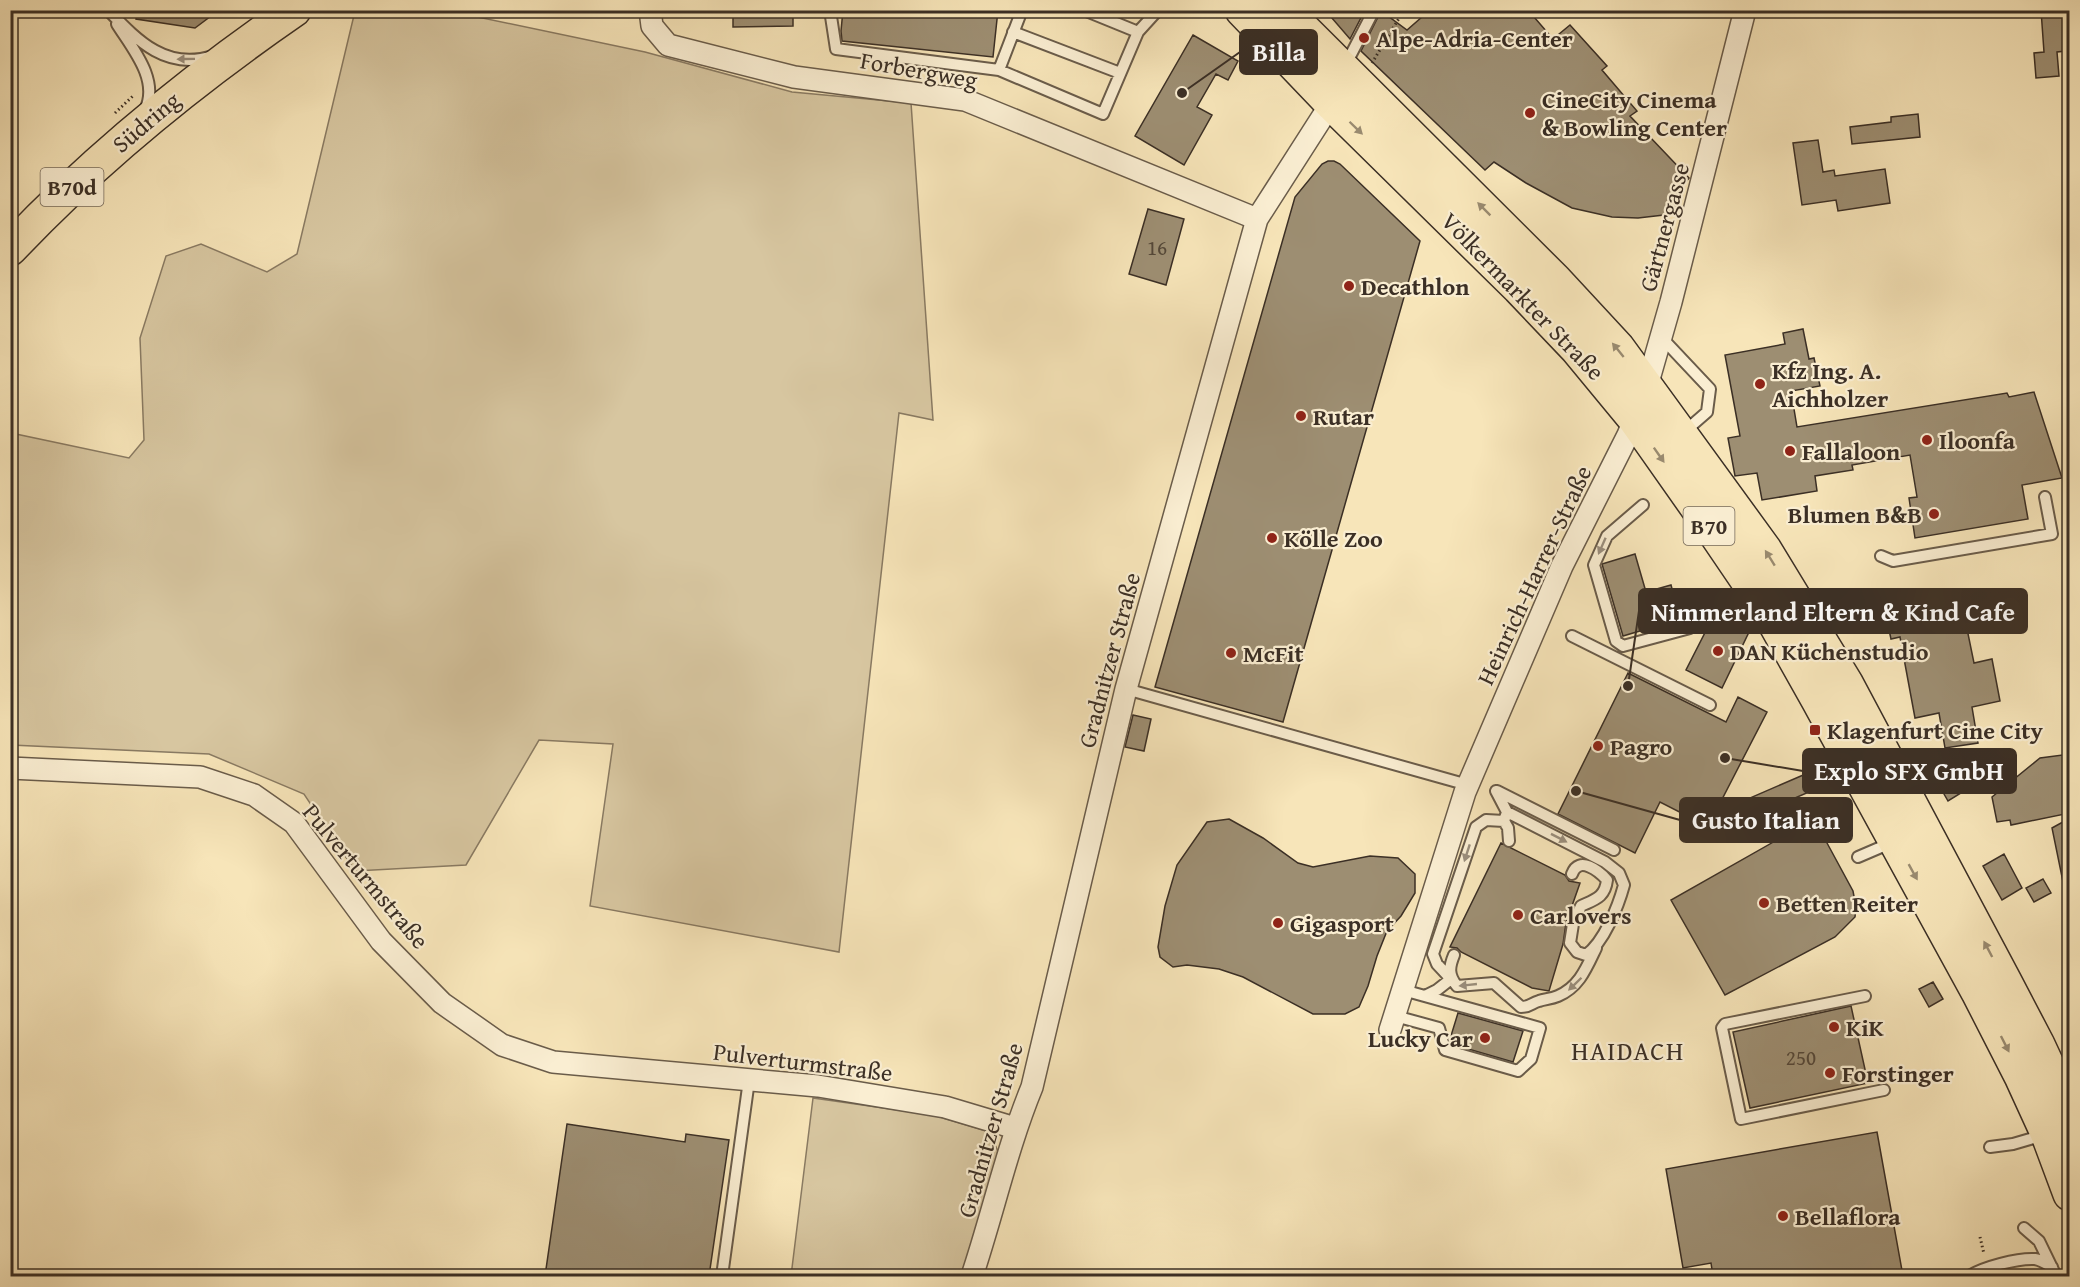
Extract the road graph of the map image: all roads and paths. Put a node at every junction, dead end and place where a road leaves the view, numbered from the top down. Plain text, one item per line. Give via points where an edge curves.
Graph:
1 (294, 10) edge
2 (650, 10) edge
3 (830, 10) edge
4 (1022, 10) edge
5 (1084, 10) edge
6 (1158, 10) edge
7 (1242, 10) edge
8 (1284, 10) edge
9 (1374, 10) edge
10 (1404, 10) edge
11 (1745, 10) edge
12 (109, 12) edge
13 (1013, 32) junction
14 (1138, 32) junction
15 (242, 46) junction
16 (999, 70) junction
17 (1120, 73) junction
18 (1350, 82) junction
19 (136, 128) junction
20 (1257, 219) junction
21 (10, 249) edge
22 (1661, 337) junction
23 (1647, 386) junction
24 (1634, 418) junction
25 (1681, 434) junction
26 (2045, 496) dead end
27 (1643, 505) dead end
28 (1881, 556) dead end
29 (1705, 597) dead end
30 (1781, 604) junction
31 (1572, 636) dead end
32 (1126, 689) junction
33 (1710, 705) dead end
34 (10, 768) edge
35 (1468, 785) junction
36 (1506, 817) junction
37 (1910, 834) junction
38 (1509, 841) dead end
39 (1614, 850) dead end
40 (1858, 857) dead end
41 (1572, 874) dead end
42 (1593, 900) junction
43 (1609, 923) junction
44 (1596, 948) junction
45 (1454, 955) dead end
46 (1451, 979) junction
47 (1403, 990) junction
48 (1425, 996) junction
49 (1865, 996) dead end
50 (1392, 1023) joint
51 (749, 1080) junction
52 (1884, 1090) dead end
53 (2062, 1127) edge
54 (1015, 1128) junction
55 (1990, 1147) dead end
56 (2070, 1194) edge
57 (2024, 1228) dead end
58 (2054, 1272) edge
59 (722, 1276) edge
60 (972, 1276) edge
61 (1969, 1276) edge

1 - 15 main road, Südring / B70d
2 - 20 street, Forbergweg via 652,26 668,45 794,77 965,100
3 - 16 lane via 836,49
4 - 13 lane
5 - 14 lane
6 - 14 lane
7 - 18 main road, Völkermarkter Straße / B70
8 - 18 main road, Völkermarkter Straße / B70
9 - 18 lane
10 - 18 path
11 - 22 street, Gärtnergasse
15 -> 12 lane via 180,61 149,48
12 - 19 lane via 145,70 149,84 148,104
13 - 16 lane
13 - 17 lane
14 - 17 lane
15 - 19 main road, Südring / B70d
16 - 17 lane via 1103,114
18 - 20 street, Gradnitzer Straße via 1323,116
23 -> 18 main road, Völkermarkter Straße / B70 via 1618,348 1555,280
18 -> 24 main road, Völkermarkter Straße / B70 via 1519,288 1577,349
19 - 21 main road, Südring / B70d
20 - 32 street, Gradnitzer Straße
22 - 23 street, Gärtnergasse
22 - 25 lane via 1710,389 1707,412
23 - 24 street, Heinrich-Harrer-Straße
23 - 25 main road, Völkermarkter Straße / B70
24 -> 30 main road, Völkermarkter Straße / B70
24 - 35 street, Heinrich-Harrer-Straße via 1562,566
30 -> 25 main road, Völkermarkter Straße / B70 via 1765,550
26 - 28 lane via 2052,534 1893,561
27 -> 29 lane via 1607,536 1594,565 1616,641 1623,646 1690,628 1702,613
30 - 37 main road, Völkermarkter Straße / B70
31 - 33 lane
32 - 35 lane
32 - 54 street, Gradnitzer Straße via 1032,1087
34 - 51 street, Pulverturmstraße via 200,777 254,795 294,823 381,941 442,1003 502,1045 553,1062
35 - 47 street, Heinrich-Harrer-Straße
36 - 38 lane
36 - 39 lane via 1496,791
36 -> 43 lane via 1605,862 1619,873 1624,885
36 -> 46 lane via 1476,826 1433,954
37 - 40 lane
37 - 53 main road, Völkermarkter Straße / B70 via 1991,986 2021,1076
41 - 42 lane via 1580,865 1588,866 1607,880 1606,890
42 - 43 lane via 1609,910
42 - 44 lane via 1581,906 1570,943 1586,955
43 - 44 lane
44 -> 46 lane via 1584,975 1572,988 1530,1007 1521,1007 1494,983 1457,986
45 - 46 lane via 1449,966
46 - 48 lane
47 - 48 lane
47 - 50 street, Heinrich-Harrer-Straße
48 - 50 lane via 1540,1028 1531,1059 1518,1071 1445,1050 1439,1028
49 - 52 lane via 1725,1024 1722,1029 1741,1119
51 - 54 street, Pulverturmstraße via 818,1086 945,1107
51 - 59 lane
53 - 55 lane via 2013,1144
53 - 56 main road, Völkermarkter Straße / B70
54 - 60 street, Gradnitzer Straße
57 - 58 lane via 2039,1241
58 - 61 lane via 2037,1259 2023,1259

